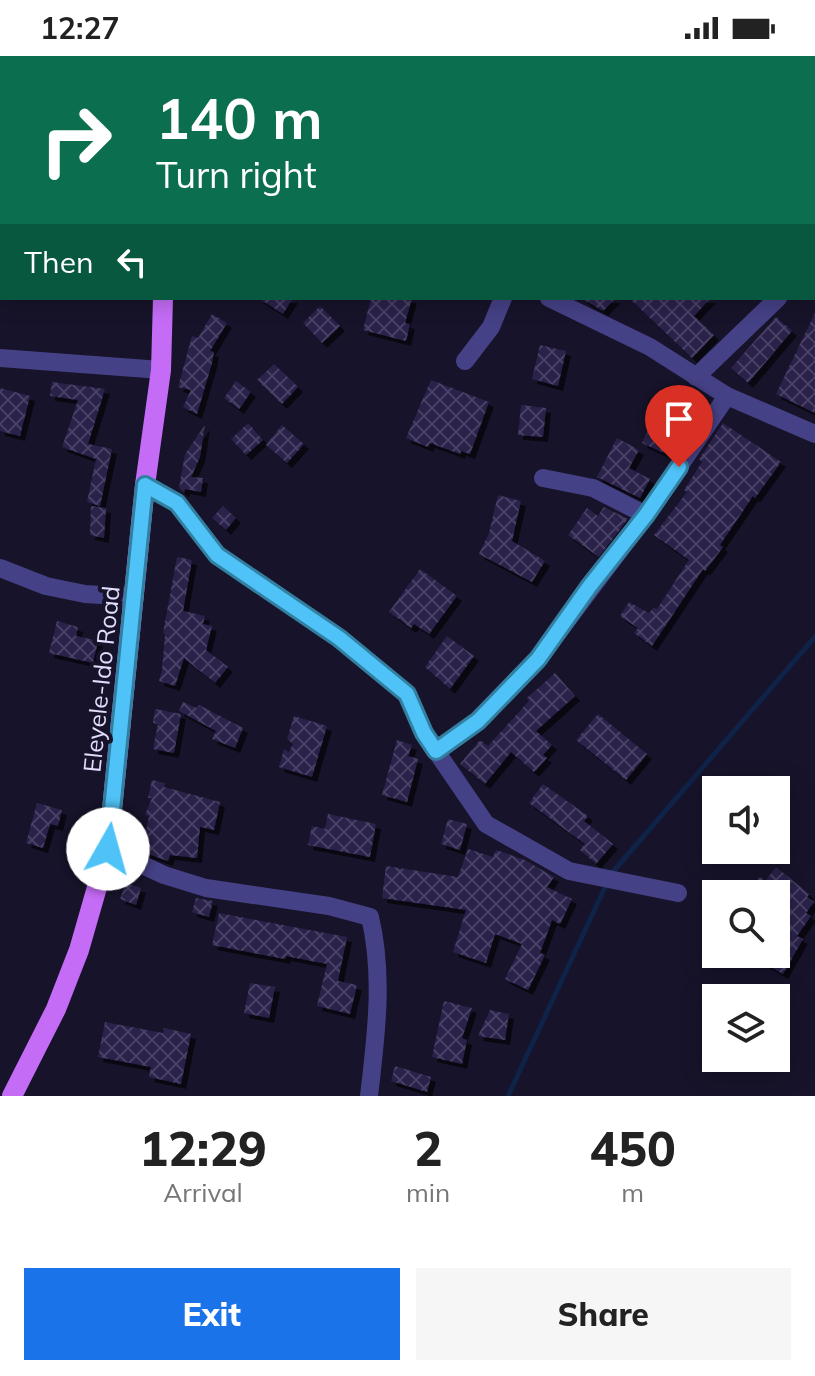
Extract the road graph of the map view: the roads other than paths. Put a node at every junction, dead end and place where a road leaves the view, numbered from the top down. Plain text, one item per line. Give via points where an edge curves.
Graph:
1 (163, 300) edge
2 (502, 300) edge
3 (553, 300) edge
4 (776, 300) edge
5 (0, 358) edge
6 (465, 361) dead end
7 (161, 370) junction
8 (696, 377) junction
9 (727, 396) junction
10 (815, 434) edge
11 (543, 478) dead end
12 (145, 485) junction
13 (646, 515) junction
14 (0, 568) edge
15 (135, 597) junction
16 (436, 751) junction
17 (108, 849) junction
18 (678, 893) dead end
19 (12, 1096) edge
20 (369, 1096) edge

1 - 7 main road, Eleyele-Ido Road
2 - 6 street via 491,327
3 - 8 street via 650,347
4 - 8 street
5 - 7 street
7 - 12 main road, Eleyele-Ido Road
8 - 9 street
9 - 10 street
9 - 13 street
11 - 13 street via 593,488
12 - 15 main road, Eleyele-Ido Road
12 - 16 street via 177,503 217,555 339,638 407,694
13 - 16 street via 538,659 478,721
14 - 15 street via 46,586
15 - 17 main road, Eleyele-Ido Road
16 - 18 street via 486,824 569,871
17 - 19 main road, Eleyele-Ido Road via 62,995
17 - 20 street via 206,888 370,917 376,941 377,1012

